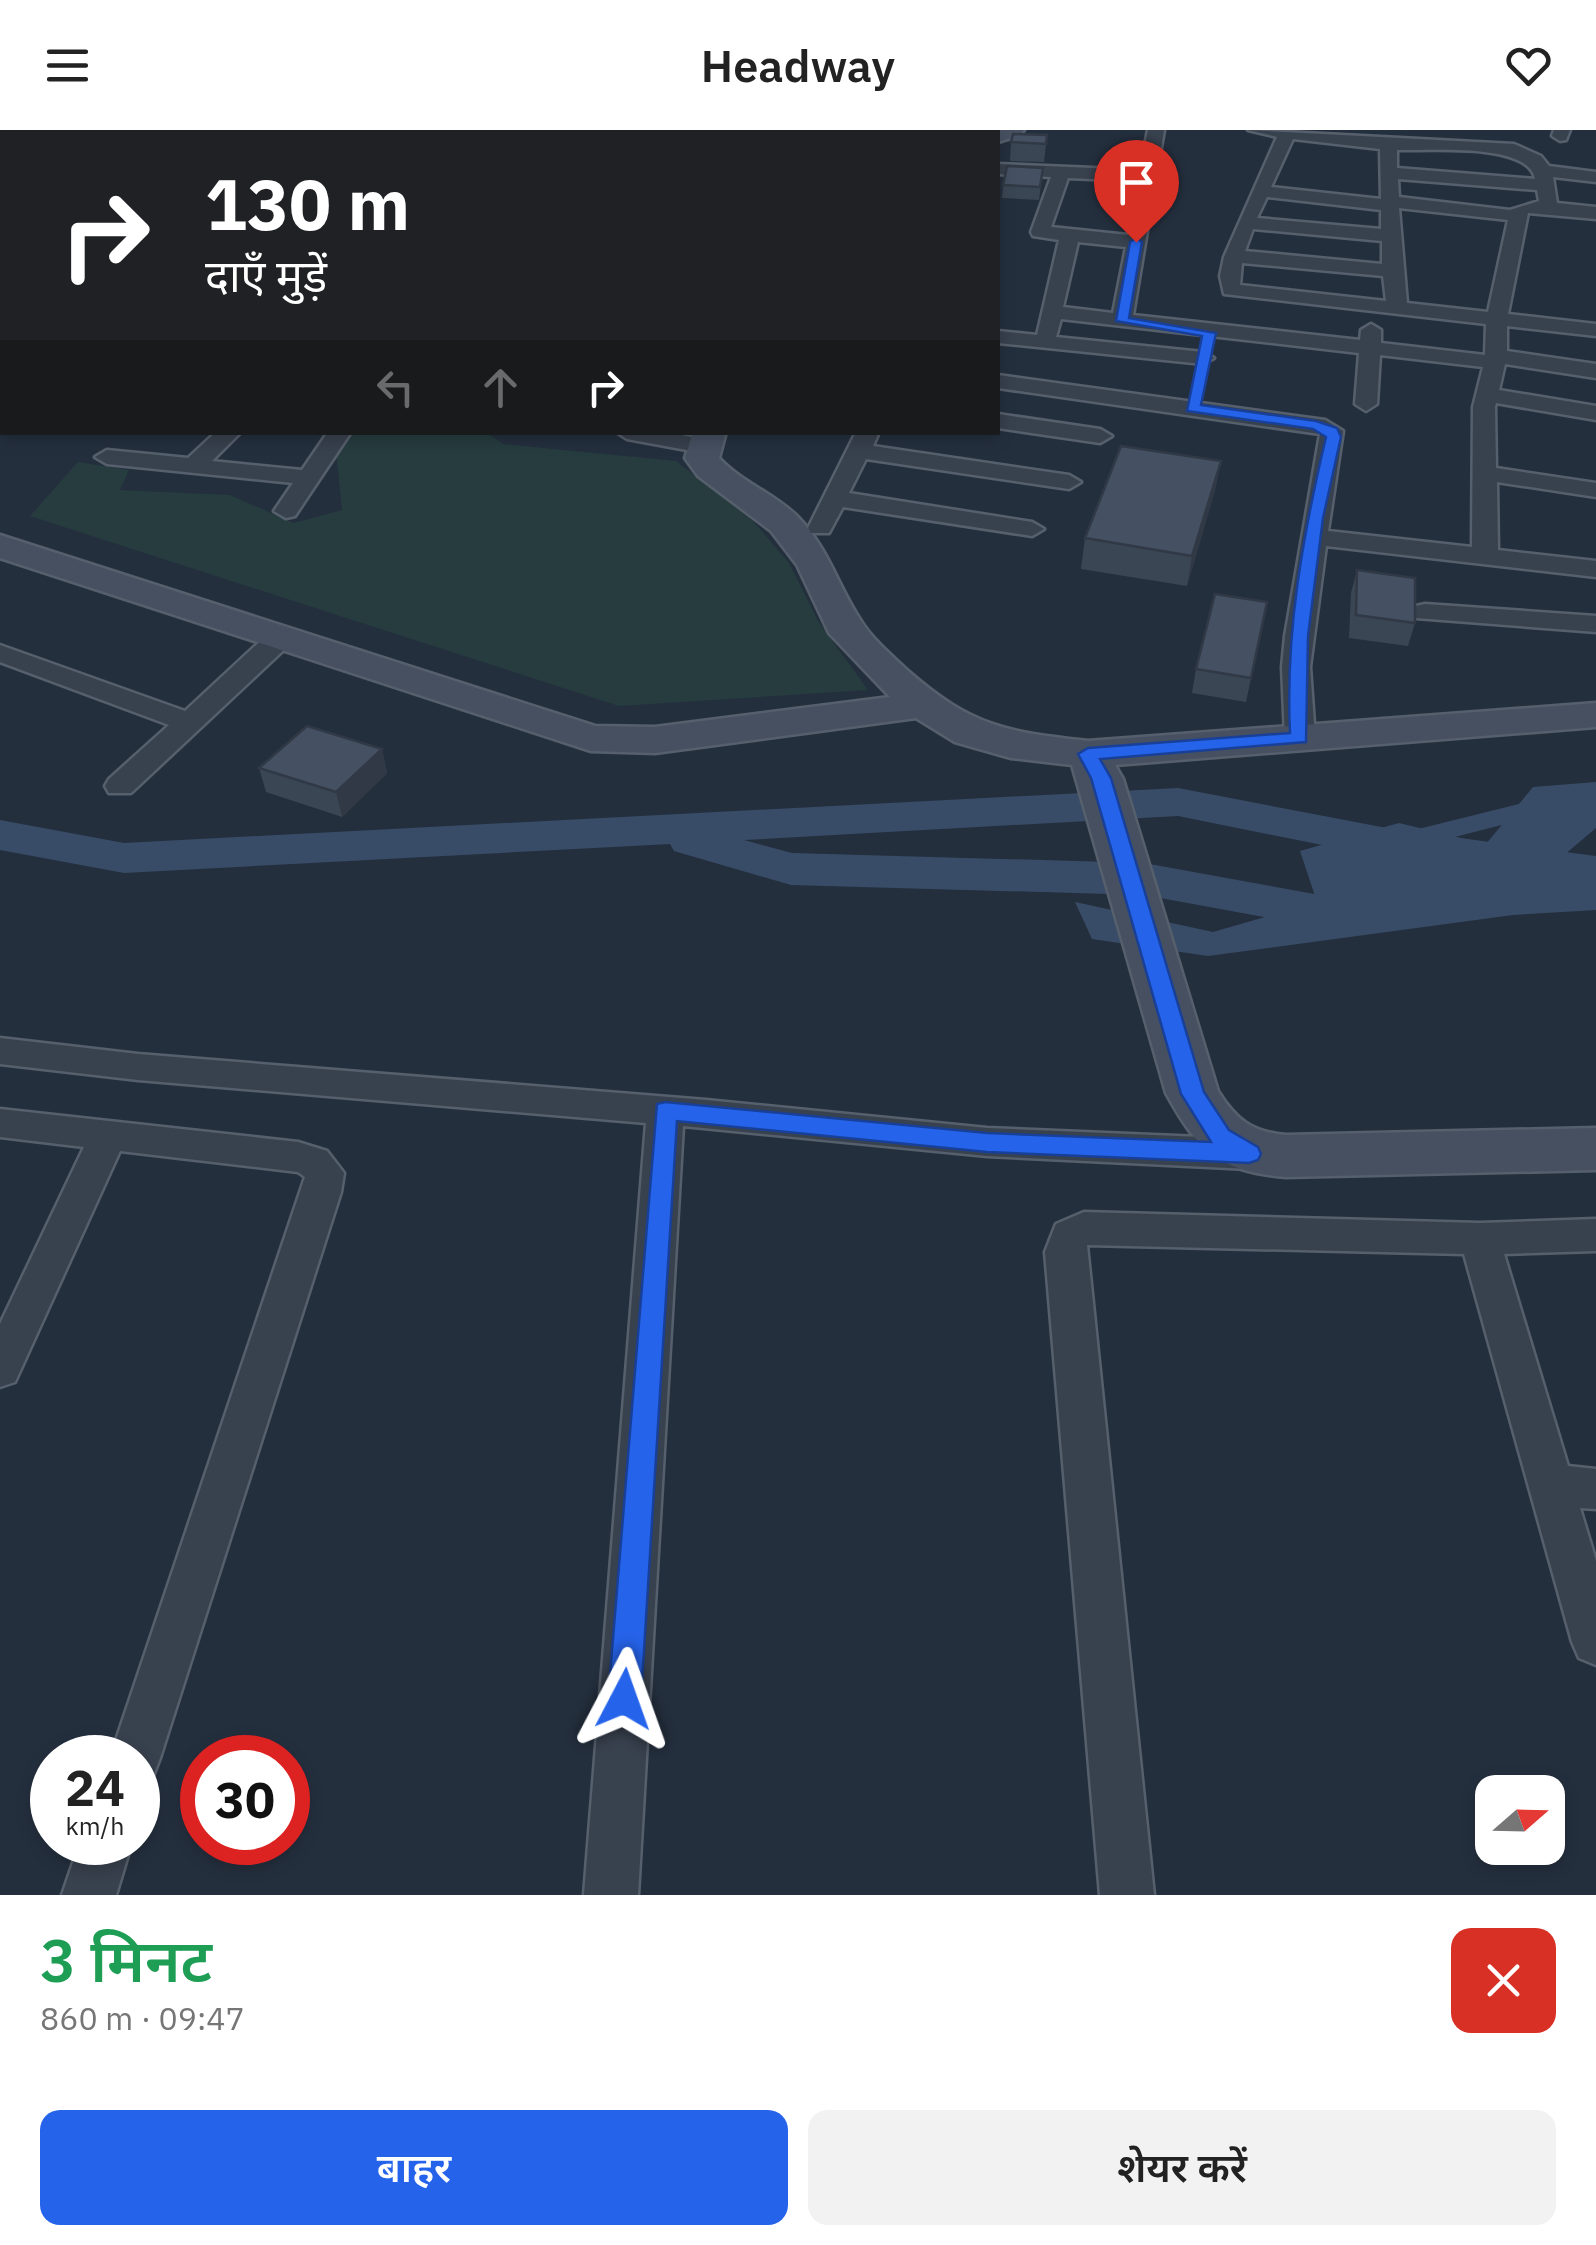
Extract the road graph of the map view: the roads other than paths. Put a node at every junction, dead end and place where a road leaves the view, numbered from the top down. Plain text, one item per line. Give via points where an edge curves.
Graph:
1 (1156, 130) edge
2 (1256, 130) edge
3 (1288, 132) edge
4 (1388, 145) junction
5 (1000, 169) edge
6 (1062, 171) junction
7 (1389, 173) junction
8 (1148, 176) junction
9 (1596, 177) edge
10 (1545, 188) junction
11 (1260, 191) junction
12 (1391, 204) junction
13 (1596, 213) edge
14 (1518, 216) junction
15 (1248, 223) junction
16 (1392, 236) junction
17 (1069, 238) junction
18 (1136, 242) junction
19 (1234, 256) junction
20 (1392, 271) junction
21 (1386, 305) junction
22 (1052, 312) junction
23 (1497, 316) junction
24 (1122, 321) junction
25 (1596, 330) edge
26 (1210, 333) junction
27 (1000, 337) edge
28 (1046, 343) junction
29 (1368, 349) junction
30 (1495, 359) junction
31 (1596, 371) edge
32 (1000, 381) edge
33 (1198, 383) junction
34 (1488, 395) junction
35 (1366, 404) dead end
36 (1596, 413) edge
37 (1000, 421) edge
38 (227, 435) edge
39 (338, 435) edge
40 (661, 435) edge
41 (1100, 436) dead end
42 (706, 439) edge
43 (864, 442) edge
44 (107, 457) dead end
45 (194, 466) junction
46 (1484, 473) junction
47 (309, 478) junction
48 (1069, 482) dead end
49 (1596, 490) edge
50 (832, 498) junction
51 (286, 511) dead end
52 (820, 528) dead end
53 (1032, 529) dead end
54 (1313, 536) junction
55 (0, 546) edge
56 (1485, 557) junction
57 (1596, 569) edge
58 (1425, 612) dead end
59 (1596, 624) edge
60 (279, 639) junction
61 (0, 652) edge
62 (923, 706) junction
63 (1596, 716) edge
64 (189, 722) junction
65 (1300, 738) junction
66 (1094, 766) junction
67 (120, 786) dead end
68 (0, 1051) edge
69 (665, 1111) junction
70 (0, 1123) edge
71 (108, 1136) junction
72 (1596, 1149) edge
73 (1249, 1154) junction
74 (1596, 1234) edge
75 (1480, 1238) junction
76 (0, 1369) edge
77 (1551, 1485) junction
78 (1596, 1489) edge
79 (1596, 1642) edge
80 (142, 1735) edge
81 (99, 1865) edge
82 (89, 1895) edge
83 (611, 1895) edge
84 (1127, 1895) edge

1 - 8 street
2 - 3 street
3 - 4 street
3 - 11 street
4 - 7 street
4 - 10 street via 1499,147 1525,154
5 - 6 street
6 - 8 street
6 - 17 street via 1039,228
7 - 10 street
7 - 12 street
8 - 18 street
9 - 10 street
10 - 13 street
10 - 14 street
11 - 12 street
11 - 15 street
12 - 14 street
12 - 16 street
14 - 23 street
15 - 16 street
15 - 19 street
16 - 20 street
17 - 18 street
17 - 22 street
18 - 24 street
19 - 20 street
19 - 21 street via 1231,290
20 - 21 street
21 - 23 street
21 - 29 street
22 - 24 street
22 - 28 street
23 - 25 street
23 - 30 street
24 - 26 street
26 - 29 street
26 - 33 street
27 - 28 street
28 - 33 street
29 - 30 street
29 - 35 street
30 - 31 street
30 - 34 street
32 - 33 street
33 - 54 street via 1332,431
34 - 36 street
34 - 46 street
37 - 41 street
38 - 45 street
39 - 47 street
40 - 42 street
42 - 62 street via 702,458 710,470 784,522 815,563 842,625
43 - 48 street
43 - 50 street
44 - 45 street
45 - 47 street
46 - 49 street
46 - 56 street
47 - 51 street
50 - 52 street
50 - 53 street
54 - 56 street
54 - 65 street via 1296,667
55 - 60 street
56 - 57 street
58 - 59 street
60 - 62 street via 591,738 655,740
60 - 64 street
61 - 64 street
62 - 66 street via 970,733
63 - 65 street
64 - 67 street
65 - 66 street
66 - 73 street via 1192,1094 1221,1137
68 - 69 street
69 - 73 street via 987,1142
69 - 83 street
70 - 71 street
71 - 76 street
71 - 80 street via 298,1156 325,1173
72 - 73 street
74 - 75 street
75 - 77 street
75 - 84 street via 1084,1228 1070,1235 1064,1252
77 - 78 street
77 - 79 street
81 - 82 street

